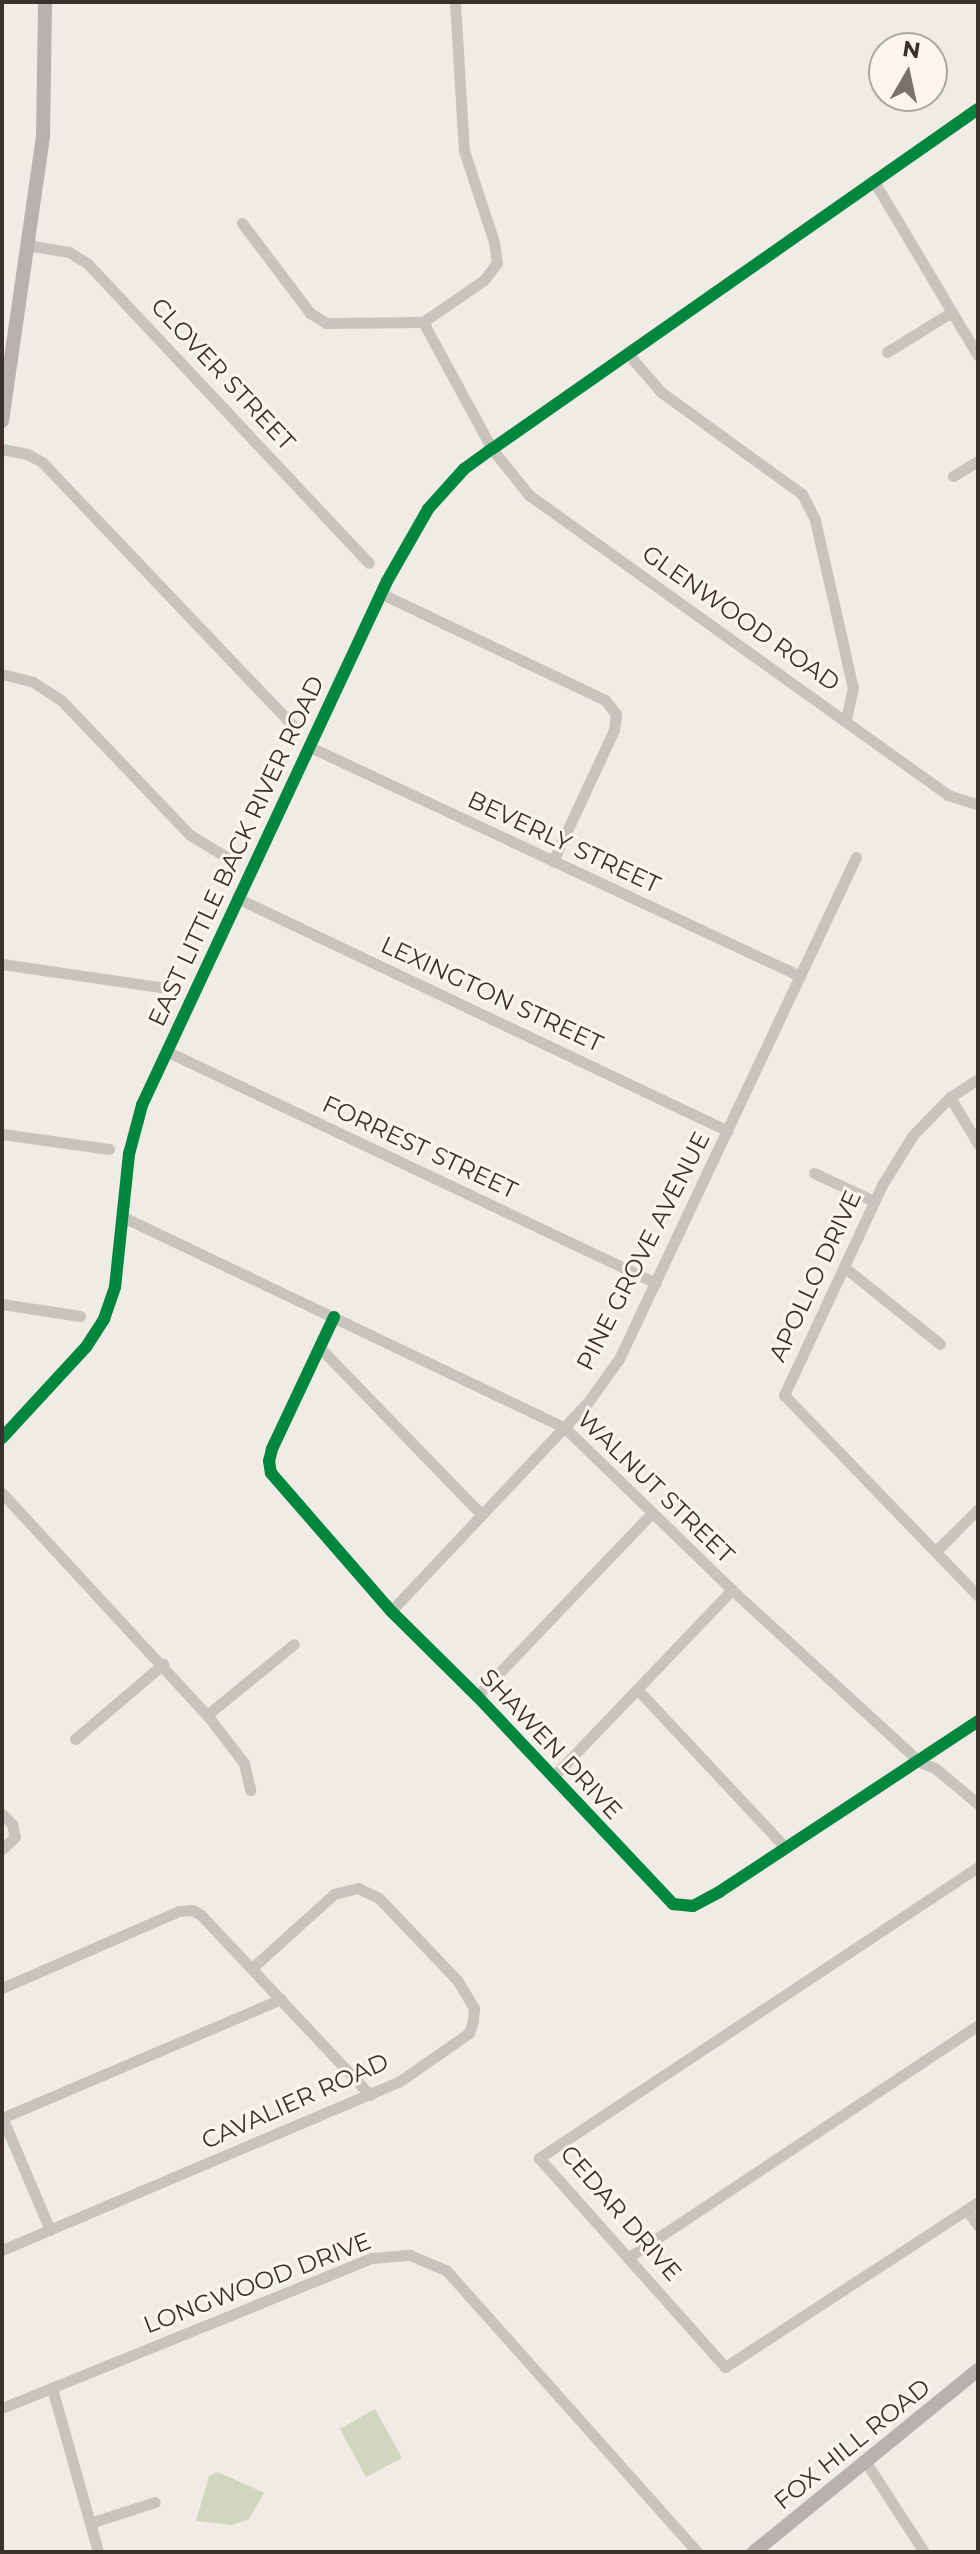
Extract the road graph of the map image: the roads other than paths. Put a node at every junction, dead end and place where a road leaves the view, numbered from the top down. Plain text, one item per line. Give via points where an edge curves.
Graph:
1 (45, 2) edge
2 (455, 2) edge
3 (978, 109) edge
4 (875, 183) junction
5 (242, 223) dead end
6 (27, 245) junction
7 (952, 312) junction
8 (423, 322) junction
9 (887, 352) dead end
10 (629, 355) junction
11 (978, 356) edge
12 (2, 421) edge
13 (2, 449) edge
14 (492, 449) junction
15 (978, 461) edge
16 (953, 476) dead end
17 (369, 563) dead end
18 (382, 594) junction
19 (2, 674) edge
20 (846, 719) junction
21 (293, 726) dead end
22 (310, 747) junction
23 (978, 805) edge
24 (856, 857) dead end
25 (233, 861) dead end
26 (553, 861) junction
27 (237, 898) junction
28 (2, 964) edge
29 (800, 976) junction
30 (160, 987) dead end
31 (166, 1051) junction
32 (978, 1079) edge
33 (950, 1097) junction
34 (728, 1131) junction
35 (2, 1134) edge
36 (978, 1144) edge
37 (109, 1149) dead end
38 (814, 1173) dead end
39 (874, 1201) junction
40 (123, 1217) junction
41 (844, 1267) junction
42 (656, 1283) junction
43 (2, 1304) edge
44 (80, 1316) dead end
45 (334, 1317) junction
46 (940, 1344) dead end
47 (321, 1349) junction
48 (564, 1427) junction
49 (2, 1438) edge
50 (2, 1493) edge
51 (978, 1509) edge
52 (651, 1514) junction
53 (482, 1515) junction
54 (936, 1551) junction
55 (732, 1590) junction
56 (978, 1596) edge
57 (391, 1611) junction
58 (294, 1644) dead end
59 (163, 1664) junction
60 (637, 1689) junction
61 (477, 1696) junction
62 (207, 1715) junction
63 (978, 1721) edge
64 (75, 1739) dead end
65 (920, 1762) junction
66 (553, 1777) junction
67 (250, 1790) dead end
68 (978, 1804) edge
69 (2, 1814) edge
70 (786, 1848) junction
71 (2, 1849) edge
72 (978, 1867) edge
73 (252, 1968) junction
74 (2, 1988) edge
75 (281, 1999) junction
76 (978, 2025) edge
77 (370, 2095) junction
78 (2, 2118) edge
79 (978, 2202) edge
80 (967, 2210) junction
81 (978, 2226) edge
82 (50, 2230) junction
83 (2, 2250) edge
84 (629, 2257) junction
85 (978, 2370) edge
86 (52, 2388) junction
87 (2, 2408) edge
88 (865, 2461) junction
89 (155, 2502) dead end
90 (90, 2523) junction
91 (98, 2552) edge
92 (697, 2552) edge
93 (754, 2552) edge
94 (924, 2552) edge

1 - 6 main road via 46,108
2 - 8 street via 464,151 497,263 484,280
3 - 4 street
4 - 7 street
4 - 10 street, EAST LITTLE BACK RIVER ROAD
5 - 8 street via 310,313 326,323
6 - 12 main road
6 - 17 street, CLOVER STREET via 69,252 88,264
7 - 9 street
7 - 11 street
8 - 14 street, GLENWOOD ROAD
10 - 14 street, EAST LITTLE BACK RIVER ROAD
10 - 20 street via 661,392 802,494 815,520 853,688
13 - 21 street via 42,462
14 - 18 street, EAST LITTLE BACK RIVER ROAD via 464,469 428,509
14 - 20 street, GLENWOOD ROAD via 529,495
15 - 16 street
18 - 22 street, EAST LITTLE BACK RIVER ROAD
18 - 26 street via 605,700 616,714 614,730
19 - 25 street via 33,682 61,700 190,835
20 - 23 street, GLENWOOD ROAD via 948,795
22 - 26 street, BEVERLY STREET
22 - 27 street, EAST LITTLE BACK RIVER ROAD
24 - 29 street, PINE GROVE AVENUE
26 - 29 street, BEVERLY STREET
27 - 31 street, EAST LITTLE BACK RIVER ROAD
27 - 34 street, LEXINGTON STREET
28 - 30 street
29 - 34 street, PINE GROVE AVENUE
31 - 40 street, EAST LITTLE BACK RIVER ROAD via 135,1129
31 - 42 street, FORREST STREET
32 - 33 street, APOLLO DRIVE
33 - 36 street
33 - 39 street, APOLLO DRIVE via 913,1135
34 - 42 street, PINE GROVE AVENUE
35 - 37 street
38 - 39 street
39 - 41 street, APOLLO DRIVE
40 - 45 street, WALNUT STREET
40 - 49 street, EAST LITTLE BACK RIVER ROAD via 115,1287 99,1329
41 - 46 street
41 - 54 street, APOLLO DRIVE via 784,1395
42 - 48 street, PINE GROVE AVENUE via 605,1382
43 - 44 street
45 - 47 street, SHAWEN DRIVE
45 - 48 street, WALNUT STREET
47 - 53 street
47 - 57 street, SHAWEN DRIVE via 272,1449 271,1473
48 - 52 street, WALNUT STREET
48 - 53 street, PINE GROVE AVENUE
50 - 59 street
51 - 54 street
52 - 55 street, WALNUT STREET
52 - 61 street
53 - 57 street, PINE GROVE AVENUE
54 - 56 street, APOLLO DRIVE
55 - 60 street
55 - 65 street, WALNUT STREET
57 - 61 street, SHAWEN DRIVE
58 - 62 street
59 - 62 street
59 - 64 street
60 - 66 street
60 - 70 street
61 - 66 street, SHAWEN DRIVE
62 - 67 street via 244,1763
63 - 65 street, SHAWEN DRIVE
65 - 68 street, WALNUT STREET
65 - 70 street, SHAWEN DRIVE
66 - 70 street, SHAWEN DRIVE via 661,1892 683,1907 719,1892
69 - 71 street via 15,1837
72 - 84 street, CEDAR DRIVE via 539,2158
73 - 74 street via 201,1915 179,1911
73 - 75 street
73 - 77 street, CAVALIER ROAD via 334,1894 358,1888 379,1898 457,1980 474,2008 469,2033 400,2081
75 - 77 street
75 - 78 street
76 - 84 street
77 - 82 street, CAVALIER ROAD
78 - 82 street
79 - 80 street
80 - 81 street
80 - 84 street, CEDAR DRIVE via 725,2367
82 - 83 street, CAVALIER ROAD
85 - 88 main road, FOX HILL ROAD
86 - 87 street, LONGWOOD DRIVE
86 - 90 street
86 - 92 street, LONGWOOD DRIVE via 372,2258 410,2255 446,2270
88 - 93 main road, FOX HILL ROAD
88 - 94 street
89 - 90 street
90 - 91 street

